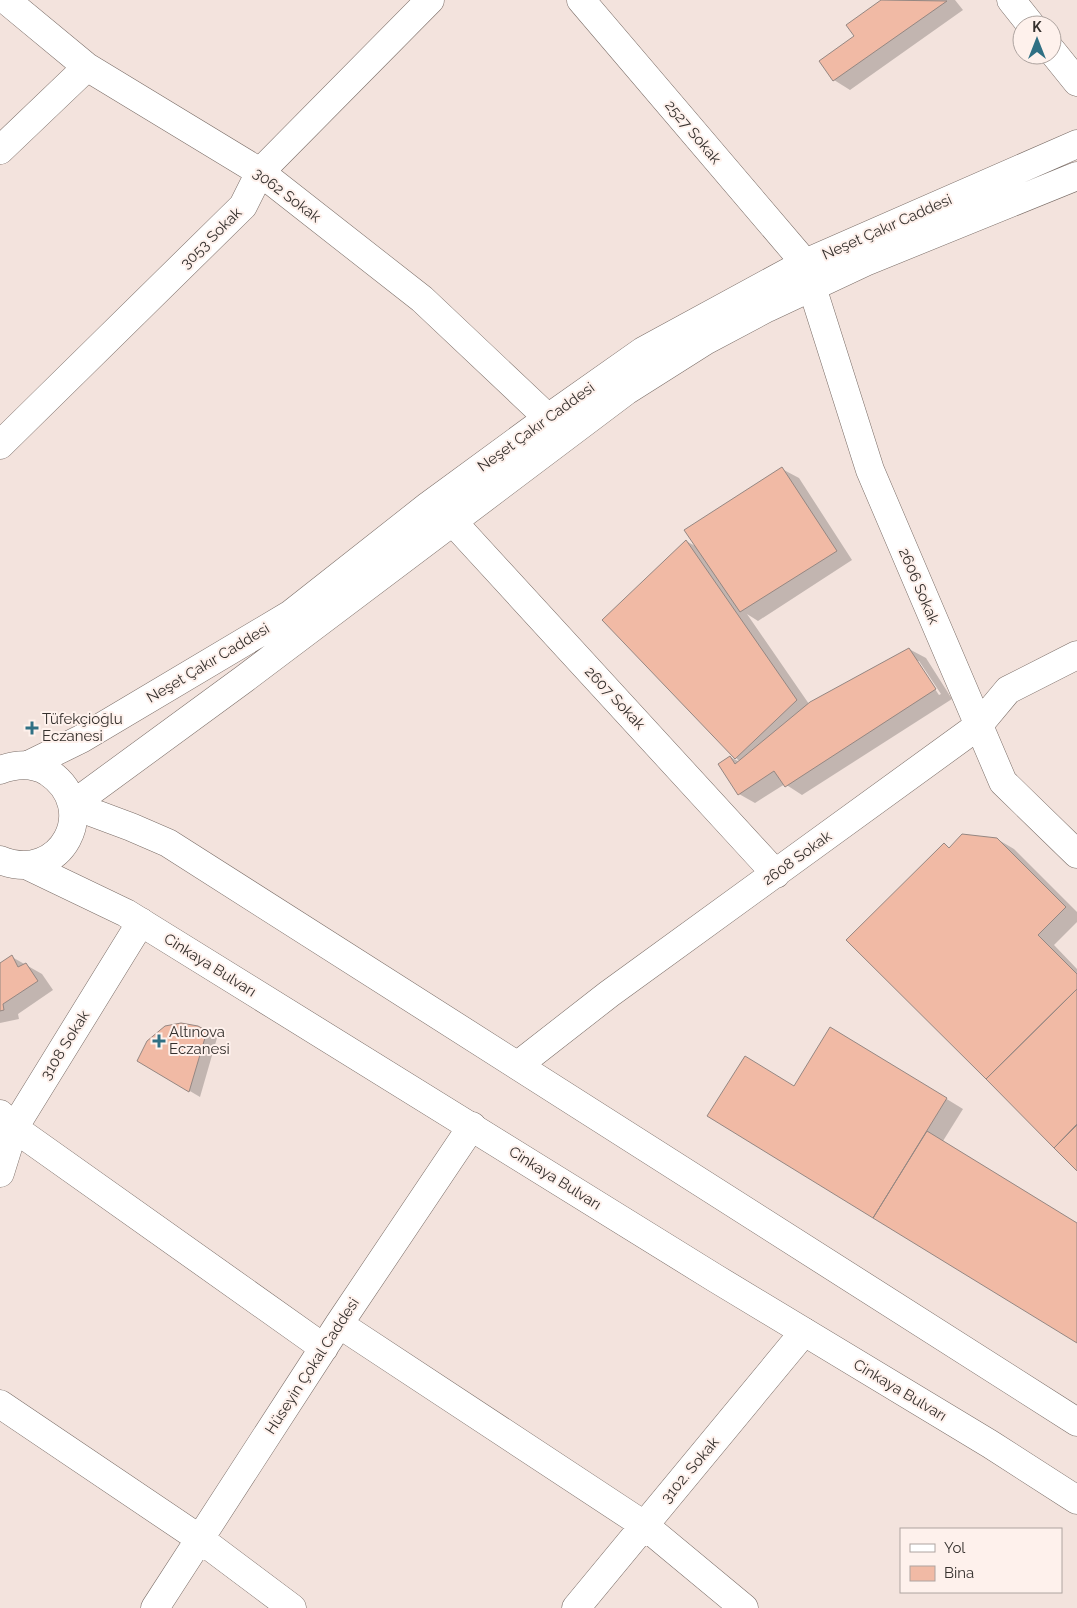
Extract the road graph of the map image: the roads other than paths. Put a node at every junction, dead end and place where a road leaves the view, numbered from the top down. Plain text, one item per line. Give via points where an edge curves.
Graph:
1 (6, 0) edge
2 (430, 0) edge
3 (581, 0) edge
4 (1011, 0) edge
5 (1023, 15) edge
6 (1062, 63) edge
7 (87, 67) junction
8 (1077, 82) edge
9 (1077, 144) edge
10 (0, 150) edge
11 (260, 172) junction
12 (1077, 176) edge
13 (808, 275) junction
14 (548, 418) junction
15 (0, 445) edge
16 (453, 522) junction
17 (1077, 655) edge
18 (978, 726) junction
19 (28, 765) junction
20 (0, 770) edge
21 (72, 805) junction
22 (1077, 854) edge
23 (0, 860) edge
24 (28, 866) junction
25 (776, 874) junction
26 (141, 922) junction
27 (518, 1065) junction
28 (7, 1121) edge
29 (472, 1126) junction
30 (0, 1173) edge
31 (339, 1324) junction
32 (804, 1332) junction
33 (324, 1348) junction
34 (0, 1404) edge
35 (1077, 1422) edge
36 (1077, 1500) edge
37 (644, 1526) junction
38 (200, 1539) junction
39 (155, 1608) edge
40 (292, 1608) edge
41 (576, 1608) edge
42 (744, 1608) edge

1 - 7 street, 3062 Sokak
2 - 11 street, 3053 Sokak
3 - 13 street, 2527 Sokak
4 - 5 street
6 - 8 street
7 - 10 street
7 - 11 street, 3062 Sokak
9 - 13 street, Neşet Çakır Caddesi
11 - 14 street, 3062 Sokak via 422,299
11 - 15 street, 3053 Sokak via 243,206
12 - 13 street, Neşet Çakır Caddesi via 865,262
13 - 14 street, Neşet Çakır Caddesi via 643,351
13 - 16 street, Neşet Çakır Caddesi via 767,308 705,340 626,391
13 - 18 street, 2606 Sokak via 870,470
14 - 19 street, Neşet Çakır Caddesi via 428,506 290,614 81,739
16 - 21 street, Neşet Çakır Caddesi
16 - 25 street, 2607 Sokak
17 - 18 street, 2608 Sokak via 1008,690
18 - 22 street, 2606 Sokak via 1003,782
18 - 25 street, 2608 Sokak
19 - 20 street
19 - 21 street via 57,778 67,790
21 - 24 street via 70,833 63,846 54,856
21 - 27 street via 168,843
23 - 24 street via 11,865
24 - 26 street, Cinkaya Bulvarı
25 - 27 street, 2608 Sokak via 609,994
26 - 28 street, 3108 Sokak
26 - 29 street, Cinkaya Bulvarı
27 - 35 street
28 - 30 street, 3108 Sokak
28 - 33 street
29 - 31 street, Hüseyin Çokal Caddesi
29 - 32 street, Cinkaya Bulvarı
31 - 33 street, Hüseyin Çokal Caddesi
31 - 37 street
32 - 36 street, Cinkaya Bulvarı
32 - 37 street, 3102. Sokak
33 - 38 street, Hüseyin Çokal Caddesi
34 - 38 street
37 - 41 street, 3102. Sokak
37 - 42 street
38 - 39 street, Hüseyin Çokal Caddesi
38 - 40 street

